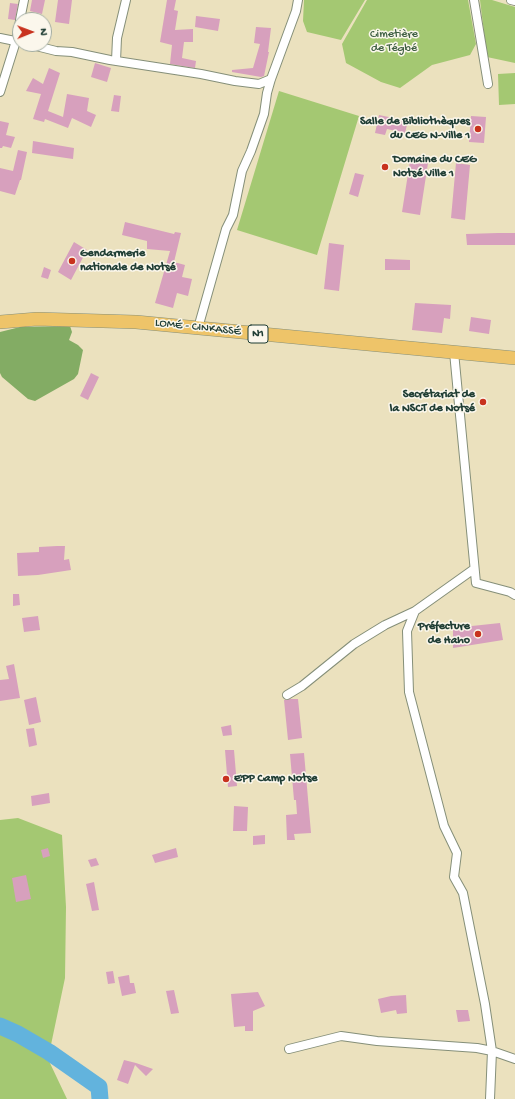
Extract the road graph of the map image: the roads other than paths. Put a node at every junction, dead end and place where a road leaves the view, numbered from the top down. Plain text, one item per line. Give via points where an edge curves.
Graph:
1 (24, 0) edge
2 (126, 0) edge
3 (298, 0) edge
4 (474, 0) edge
5 (511, 0) edge
6 (515, 1) edge
7 (22, 12) edge
8 (0, 38) edge
9 (12, 40) edge
10 (52, 50) edge
11 (14, 52) edge
12 (116, 61) junction
13 (271, 79) junction
14 (488, 84) dead end
15 (0, 92) edge
16 (0, 322) edge
17 (198, 328) junction
18 (454, 352) junction
19 (515, 358) edge
20 (474, 569) junction
21 (515, 595) edge
22 (415, 611) junction
23 (287, 694) dead end
24 (289, 1049) dead end
25 (492, 1051) junction
26 (515, 1059) edge
27 (490, 1099) edge

1 - 7 street
2 - 12 street
3 - 13 street
4 - 14 street
5 - 6 street
8 - 9 street
10 - 12 street
11 - 15 street
12 - 13 street via 259,84
13 - 17 street via 264,114 242,171 233,215 226,229
16 - 17 highway, LOMÉ - CINKASSÉ / N1 via 37,319 85,320
17 - 18 highway, LOMÉ - CINKASSÉ / N1
18 - 19 highway, LOMÉ - CINKASSÉ / N1
18 - 20 street
20 - 21 street via 476,583
20 - 22 street
22 - 23 street via 354,644 302,686
22 - 25 street via 407,631 409,692 444,826 457,853 454,877 463,893
24 - 25 street via 341,1036
25 - 26 street
25 - 27 street

